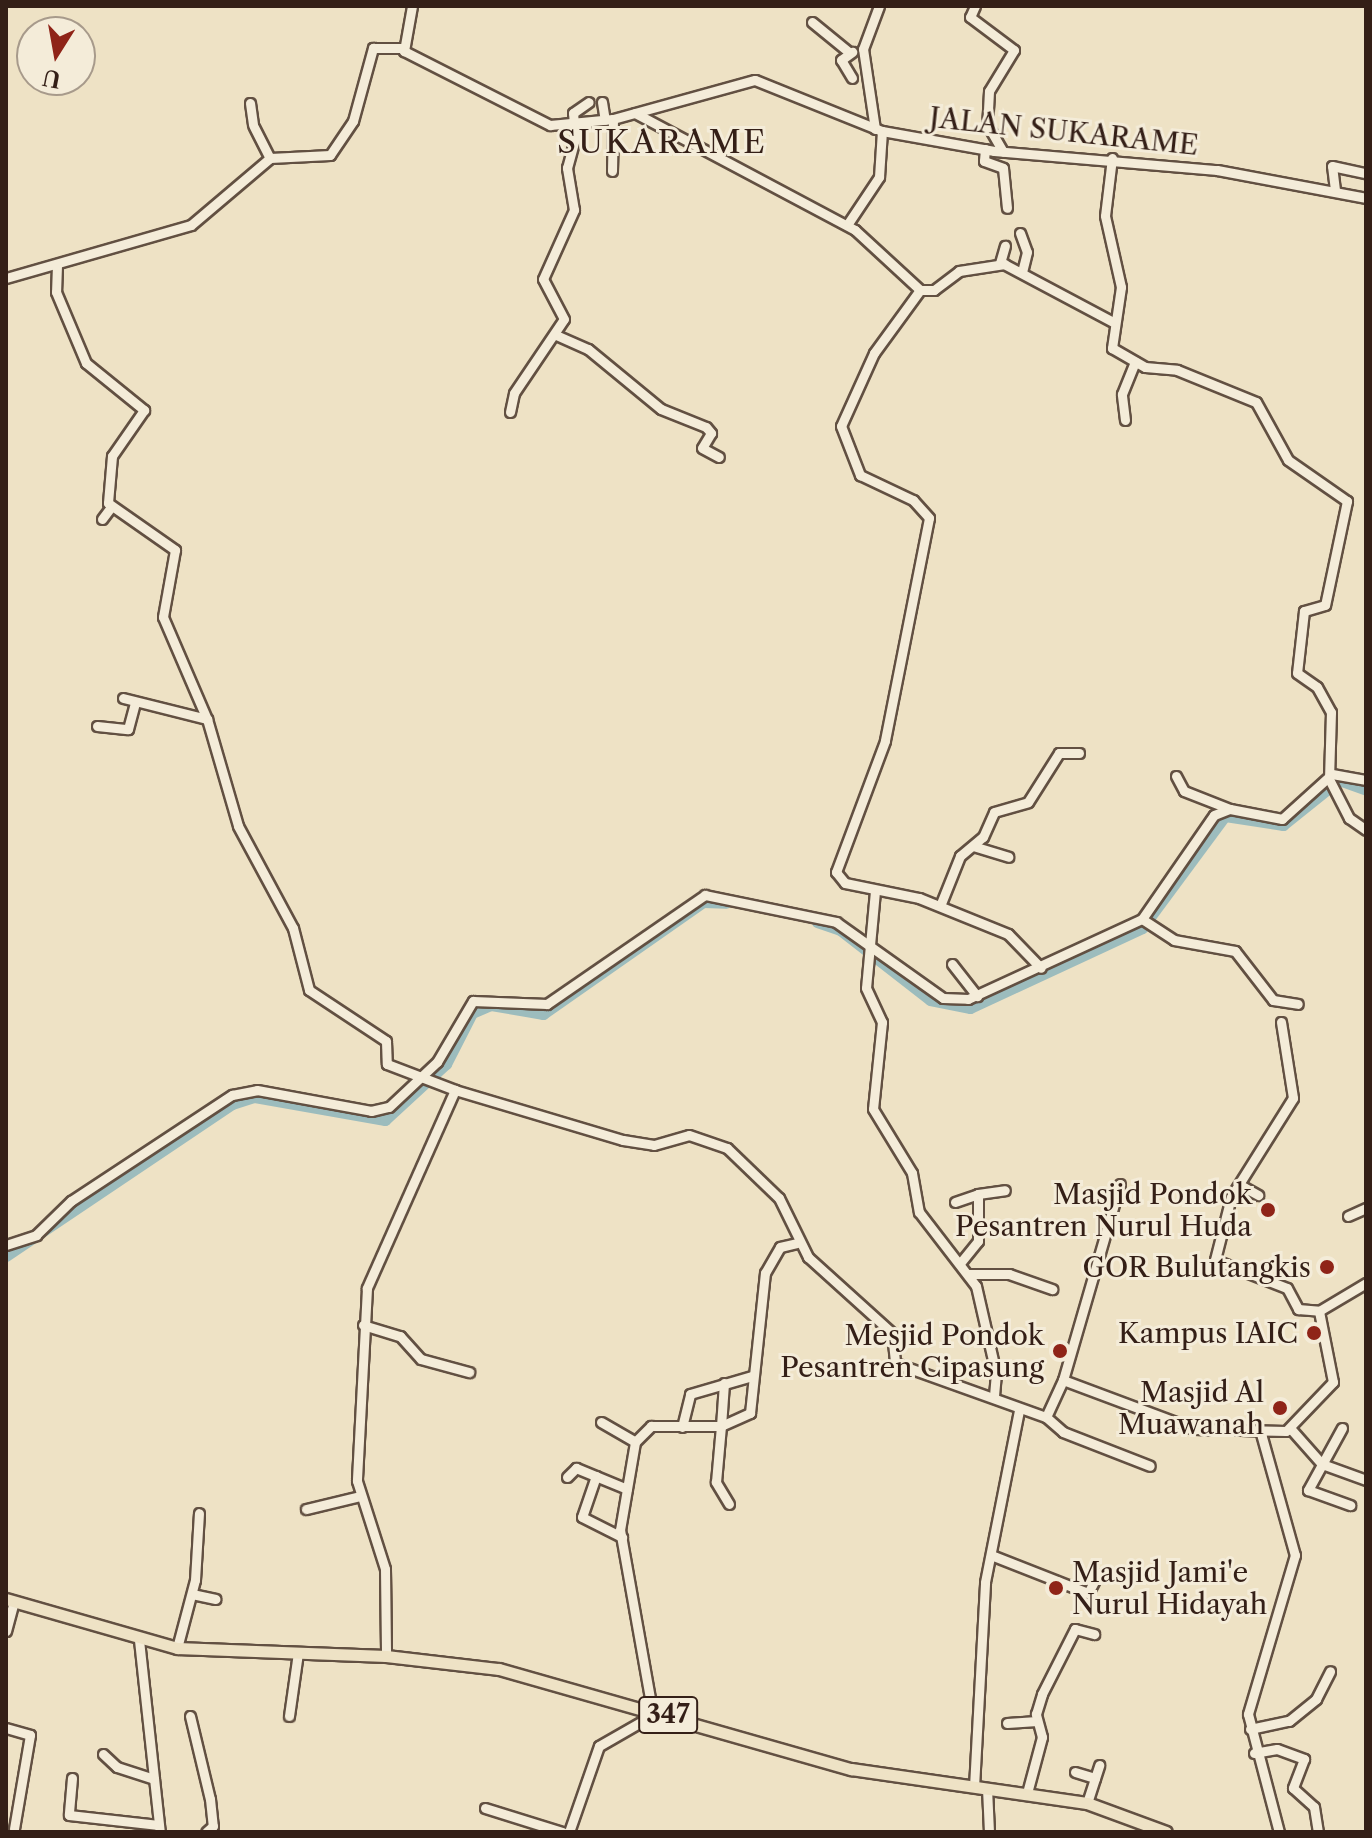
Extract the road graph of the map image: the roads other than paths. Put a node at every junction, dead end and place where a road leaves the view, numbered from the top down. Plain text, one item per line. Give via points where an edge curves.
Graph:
1 (412, 6) edge
2 (879, 6) edge
3 (975, 6) edge
4 (812, 22) dead end
5 (401, 48) junction
6 (863, 49) junction
7 (850, 53) junction
8 (852, 78) dead end
9 (589, 102) dead end
10 (602, 102) dead end
11 (250, 103) dead end
12 (635, 113) junction
13 (609, 120) junction
14 (576, 124) junction
15 (879, 130) junction
16 (985, 149) junction
17 (1003, 152) junction
18 (270, 158) junction
19 (1112, 158) junction
20 (612, 171) dead end
21 (1366, 173) edge
22 (1335, 190) junction
23 (1366, 198) edge
24 (1007, 208) dead end
25 (847, 225) junction
26 (1020, 233) dead end
27 (1005, 246) dead end
28 (1000, 263) junction
29 (57, 265) junction
30 (1022, 272) junction
31 (6, 278) edge
32 (920, 290) junction
33 (1113, 322) junction
34 (556, 335) junction
35 (1135, 362) junction
36 (510, 412) dead end
37 (1125, 420) dead end
38 (719, 457) dead end
39 (111, 507) junction
40 (102, 519) dead end
41 (123, 698) dead end
42 (135, 702) junction
43 (207, 719) junction
44 (97, 726) dead end
45 (1079, 753) dead end
46 (1176, 776) dead end
47 (1366, 780) edge
48 (1331, 782) junction
49 (1230, 809) junction
50 (1366, 830) edge
51 (973, 846) junction
52 (1008, 857) dead end
53 (875, 891) junction
54 (940, 906) junction
55 (1145, 922) junction
56 (869, 944) junction
57 (952, 964) dead end
58 (1041, 968) junction
59 (977, 996) junction
60 (1298, 1004) dead end
61 (1281, 1022) dead end
62 (422, 1078) junction
63 (455, 1090) junction
64 (1120, 1184) dead end
65 (1240, 1185) junction
66 (1005, 1190) dead end
67 (978, 1194) junction
68 (1258, 1195) dead end
69 (955, 1202) dead end
70 (1366, 1208) edge
71 (1348, 1216) dead end
72 (797, 1243) junction
73 (6, 1245) edge
74 (961, 1262) junction
75 (969, 1274) junction
76 (1366, 1283) edge
77 (1052, 1289) dead end
78 (1318, 1314) junction
79 (363, 1325) junction
80 (469, 1372) dead end
81 (752, 1376) junction
82 (1063, 1380) junction
83 (724, 1383) junction
84 (994, 1398) junction
85 (1019, 1411) junction
86 (1046, 1417) junction
87 (601, 1422) dead end
88 (721, 1426) junction
89 (682, 1427) junction
90 (1290, 1428) junction
91 (1342, 1428) dead end
92 (1260, 1430) junction
93 (635, 1442) junction
94 (1134, 1460) junction
95 (1322, 1464) junction
96 (1150, 1466) dead end
97 (1127, 1472) dead end
98 (596, 1476) junction
99 (567, 1477) dead end
100 (1366, 1480) edge
101 (627, 1489) junction
102 (360, 1496) junction
103 (729, 1504) dead end
104 (1350, 1505) dead end
105 (306, 1509) dead end
106 (199, 1513) dead end
107 (622, 1537) junction
108 (991, 1555) junction
109 (1098, 1574) dead end
110 (192, 1594) junction
111 (215, 1599) dead end
112 (10, 1600) edge
113 (6, 1631) edge
114 (1094, 1634) dead end
115 (143, 1641) junction
116 (177, 1648) junction
117 (298, 1653) junction
118 (386, 1656) junction
119 (1330, 1671) dead end
120 (653, 1710) junction
121 (190, 1716) dead end
122 (289, 1716) dead end
123 (1037, 1721) junction
124 (1007, 1723) dead end
125 (6, 1728) edge
126 (1250, 1729) junction
127 (1254, 1753) junction
128 (103, 1754) dead end
129 (1099, 1765) dead end
130 (1075, 1772) dead end
131 (72, 1778) dead end
132 (1095, 1778) junction
133 (154, 1779) junction
134 (974, 1787) junction
135 (987, 1788) junction
136 (1027, 1793) junction
137 (1087, 1803) junction
138 (485, 1808) dead end
139 (9, 1810) edge
140 (14, 1829) dead end
141 (159, 1829) edge
142 (1162, 1831) edge
143 (206, 1832) edge
144 (562, 1832) edge
145 (569, 1832) edge
146 (989, 1832) edge
147 (1279, 1832) edge
148 (1318, 1832) edge

1 - 5 street
2 - 6 street
3 - 17 street via 970,17 1014,50 988,97 987,124
4 - 7 street
5 - 14 street, JALAN SUKARAME via 533,120
5 - 18 street via 377,47 369,55 348,135 338,148 325,156
6 - 7 street
6 - 15 street
7 - 8 street via 841,60
9 - 14 street via 573,113
10 - 13 street
11 - 18 street via 254,126
12 - 13 street, JALAN SUKARAME
12 - 15 street, JALAN SUKARAME via 755,80
12 - 25 street
13 - 14 street, JALAN SUKARAME
13 - 20 street
14 - 34 street via 567,168 575,208 544,275 564,316
15 - 16 street, JALAN SUKARAME
15 - 25 street via 879,177
16 - 17 street, JALAN SUKARAME
16 - 24 street via 984,161 1003,168
17 - 19 street, JALAN SUKARAME
18 - 29 street via 191,225
19 - 22 street, JALAN SUKARAME
19 - 33 street via 1105,216 1121,287
21 - 22 street via 1332,166
22 - 23 street, JALAN SUKARAME
25 - 32 street
26 - 30 street via 1027,251
27 - 28 street
28 - 30 street
28 - 32 street via 959,271 934,290
29 - 31 street
29 - 39 street via 56,292 86,363 144,410 112,456
30 - 33 street
32 - 53 street via 874,353 841,426 860,475 913,500 929,518 885,741 836,872 845,883
33 - 35 street via 1112,348
34 - 36 street via 514,393
34 - 38 street via 588,349 661,409 706,427 711,432 702,448
35 - 37 street via 1122,394
35 - 48 street via 1177,370 1256,402 1288,460 1347,501 1325,605 1304,611 1297,673 1317,687 1331,712
39 - 40 street
39 - 43 street via 175,550 162,612
41 - 42 street
42 - 43 street
42 - 44 street via 128,729
43 - 62 street via 238,826 289,918 312,995 386,1041 387,1064
45 - 51 street via 1058,753 1028,802 994,812
46 - 49 street via 1184,791
47 - 48 street
48 - 49 street via 1282,819
48 - 50 street via 1349,818
49 - 55 street via 1209,820
51 - 52 street
51 - 54 street via 960,856
53 - 54 street
53 - 56 street
54 - 58 street via 1008,934
55 - 58 street
55 - 60 street via 1174,940 1235,951 1273,1000
56 - 59 street via 943,998
56 - 62 street via 836,922 738,905 723,893 705,895 547,1004 473,1001
56 - 74 street via 867,997 882,1018 875,1115 912,1173 919,1212
57 - 59 street
58 - 59 street
61 - 65 street via 1293,1098
62 - 63 street
62 - 73 street via 380,1110 269,1091 232,1095 79,1195 36,1235
63 - 72 street via 645,1145 709,1138 779,1198
63 - 79 street via 376,1259
64 - 82 street
65 - 68 street
65 - 78 street via 1215,1260 1287,1288 1298,1309
66 - 67 street
67 - 69 street
67 - 74 street via 978,1241
70 - 71 street
72 - 81 street via 780,1247 765,1273
72 - 84 street via 892,1333 895,1363
74 - 75 street
75 - 77 street via 1009,1274
75 - 84 street via 996,1373
76 - 78 street
78 - 90 street via 1333,1382
79 - 80 street via 400,1336 421,1359
79 - 102 street
81 - 83 street
81 - 88 street via 750,1413
82 - 86 street
82 - 92 street via 1194,1429
83 - 88 street
83 - 89 street via 690,1394
84 - 85 street
85 - 86 street
85 - 108 street
86 - 94 street via 1063,1432
87 - 93 street
88 - 89 street
88 - 103 street via 716,1482
89 - 93 street via 651,1426
90 - 92 street
90 - 95 street
91 - 95 street
92 - 126 street via 1295,1555 1256,1674
93 - 101 street
94 - 96 street
94 - 97 street
95 - 100 street
95 - 104 street via 1308,1490
98 - 99 street via 576,1468
98 - 101 street
98 - 107 street via 582,1517
101 - 107 street
102 - 105 street
102 - 118 street via 385,1569
106 - 110 street
107 - 120 street
108 - 109 street via 1088,1593
108 - 134 street via 973,1708
110 - 111 street
110 - 116 street
112 - 113 street
112 - 115 main road, 347
114 - 123 street via 1075,1629
115 - 116 main road, 347
115 - 133 street
116 - 117 main road, 347
117 - 118 main road, 347
117 - 122 street
118 - 120 main road, 347 via 499,1669
119 - 126 street via 1316,1699 1289,1721
120 - 134 main road, 347 via 851,1769
120 - 145 street via 649,1720 599,1746
121 - 143 street via 210,1799 213,1826
123 - 124 street
123 - 136 street via 1042,1737
125 - 139 street via 30,1735
126 - 127 street
127 - 147 street
127 - 148 street via 1277,1749 1304,1759 1293,1788 1314,1807
128 - 133 street via 117,1767
129 - 132 street
130 - 132 street
131 - 141 street via 69,1815
132 - 137 street
133 - 141 street
134 - 135 main road, 347
135 - 136 main road, 347
135 - 146 street
136 - 137 main road, 347
137 - 142 main road, 347
138 - 144 street
139 - 140 street

